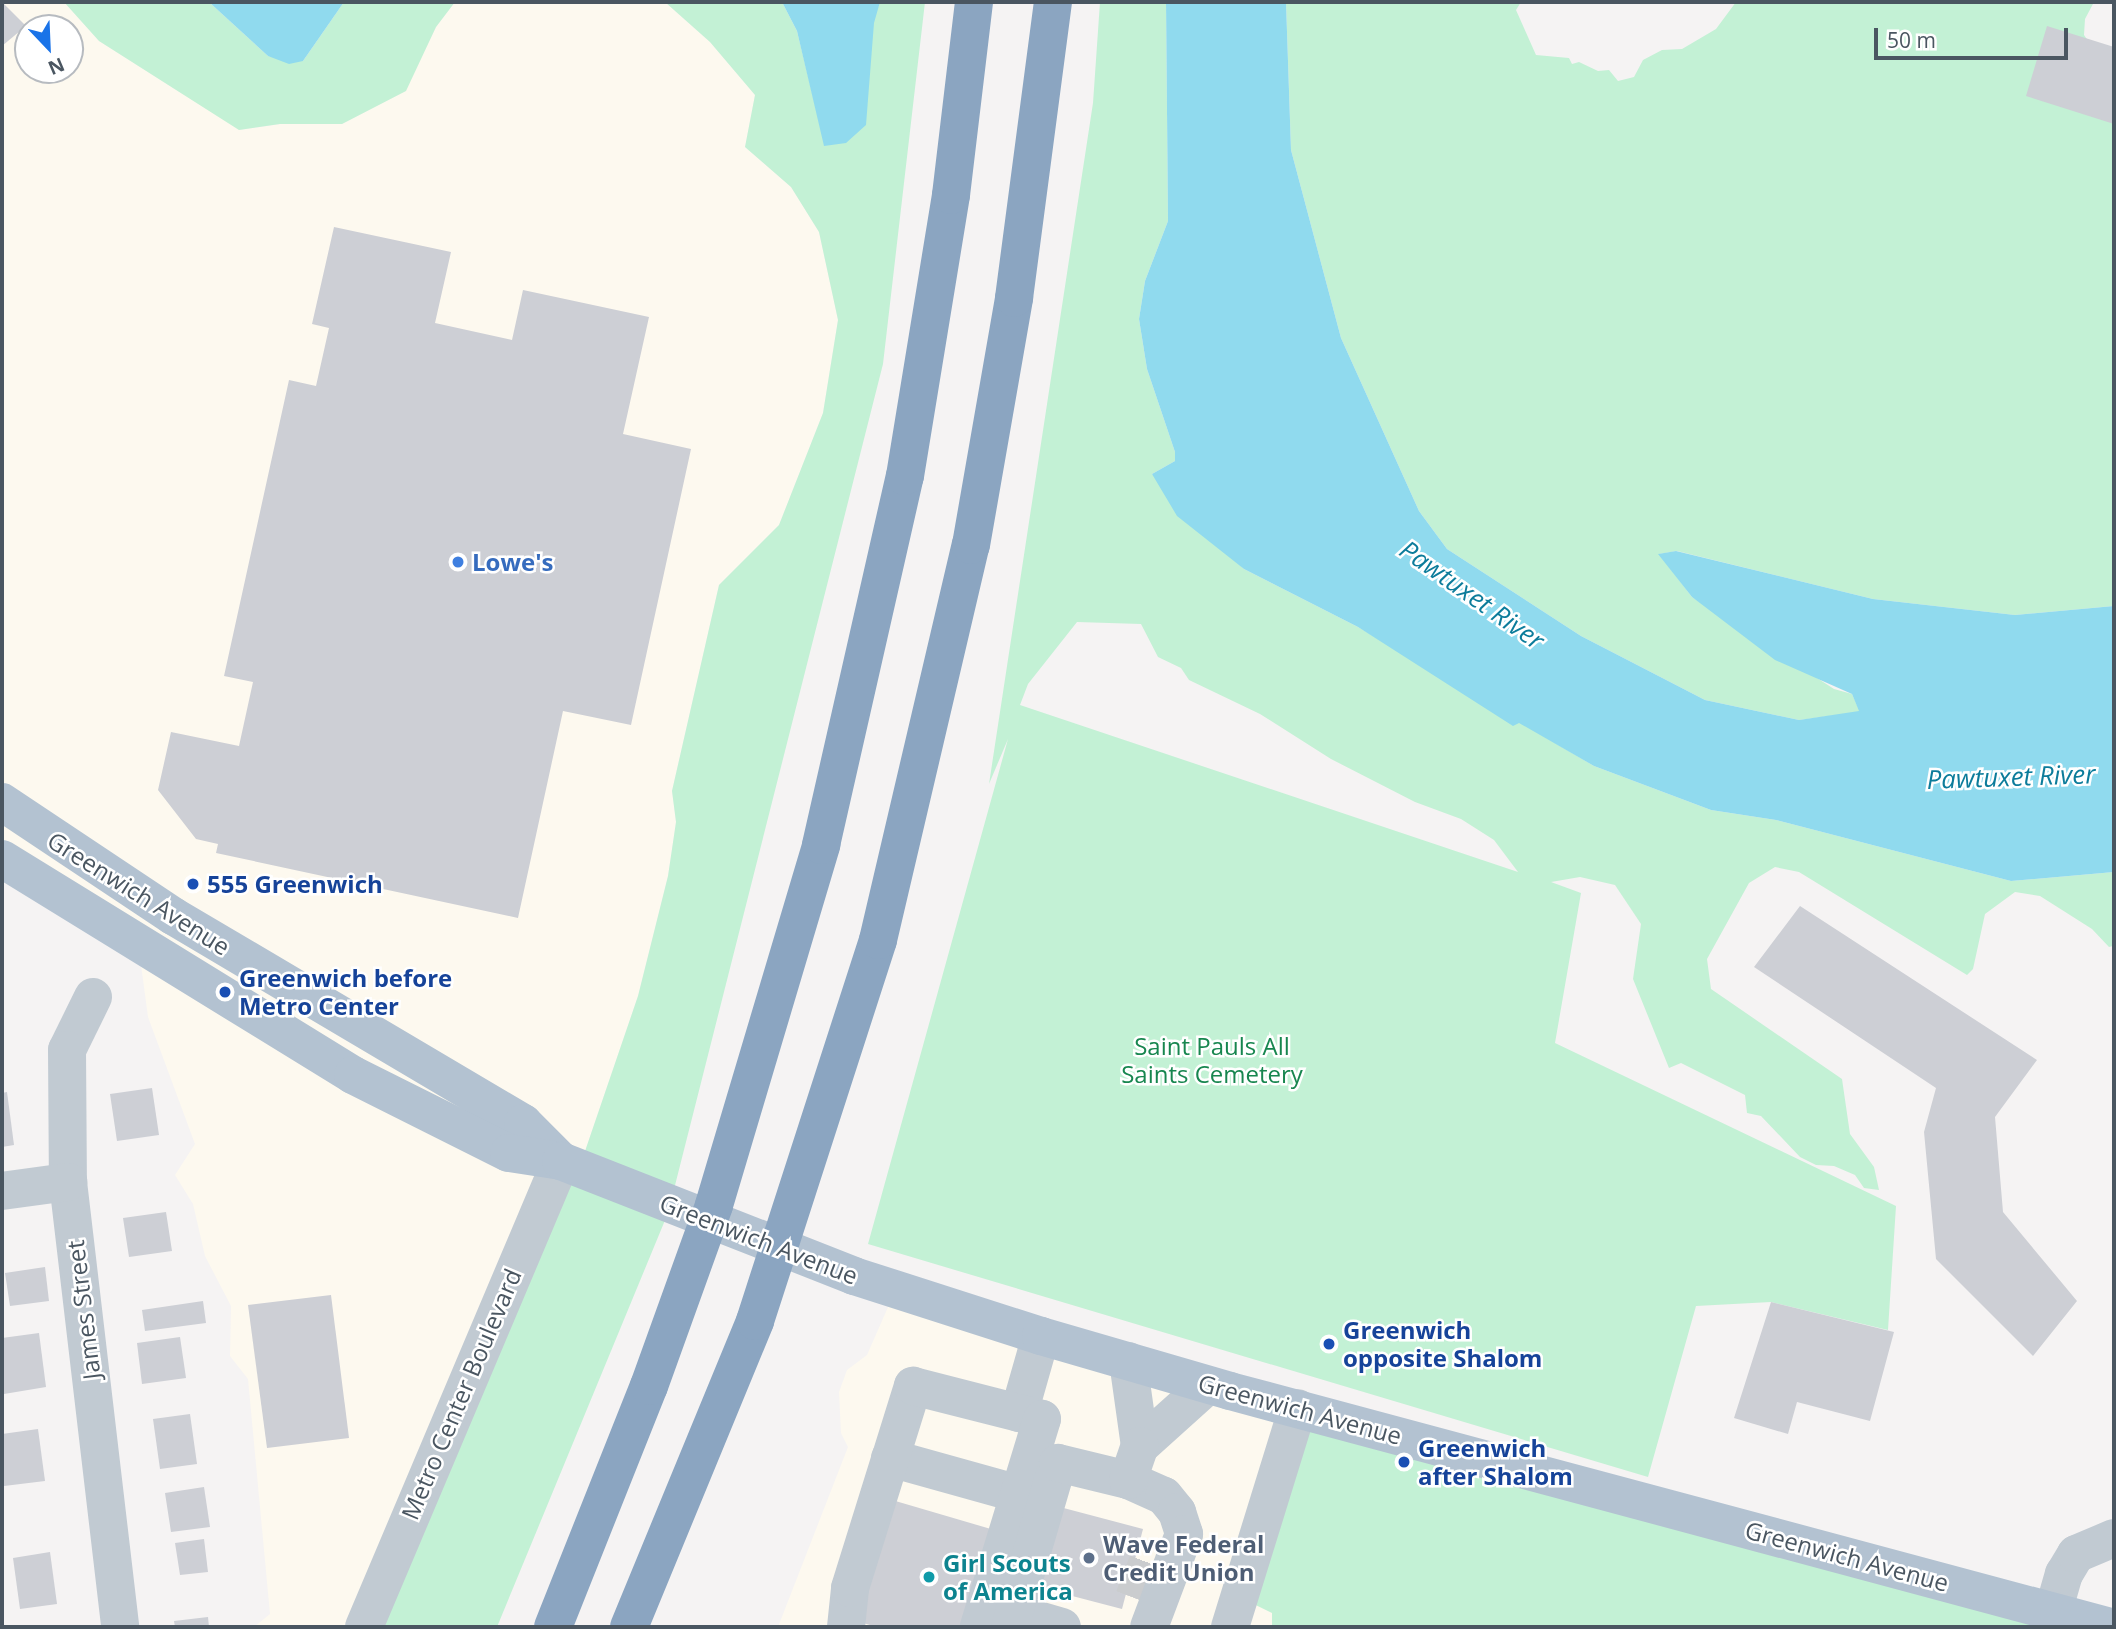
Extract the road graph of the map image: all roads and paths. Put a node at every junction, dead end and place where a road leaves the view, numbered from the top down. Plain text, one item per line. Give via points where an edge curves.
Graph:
1 (955, 2) edge
2 (974, 2) edge
3 (1053, 12) edge
4 (951, 195) junction
5 (2, 802) edge
6 (2, 859) edge
7 (93, 997) dead end
8 (561, 1161) junction
9 (68, 1182) junction
10 (2, 1191) edge
11 (1041, 1336) junction
12 (1129, 1361) junction
13 (1208, 1385) junction
14 (1298, 1408) junction
15 (1019, 1413) junction
16 (890, 1458) junction
17 (1134, 1463) junction
18 (1019, 1494) junction
19 (2114, 1538) edge
20 (2053, 1612) junction
21 (1141, 1618) edge
22 (1012, 1620) edge
23 (120, 1627) edge
24 (364, 1627) edge
25 (553, 1627) edge
26 (629, 1627) edge
27 (846, 1627) edge
28 (979, 1627) edge
29 (1062, 1627) edge
30 (1230, 1627) edge
31 (2110, 1627) edge

1 - 4 highway
2 - 4 highway
3 - 26 highway via 1014,298 971,545 878,940 755,1321
4 - 25 highway via 886,569 845,753 797,936 686,1284
5 - 8 main road, Greenwich Avenue via 173,916 523,1123
6 - 8 main road, Greenwich Avenue via 353,1075 509,1153
7 - 9 street, James Street via 67,1051
8 - 11 main road, Greenwich Avenue via 854,1276
8 - 24 street, Metro Center Boulevard
9 - 10 street
9 - 23 street, James Street
11 - 12 main road, Greenwich Avenue
11 - 15 street
12 - 13 main road, Greenwich Avenue
12 - 17 street
13 - 14 main road, Greenwich Avenue
13 - 17 street
14 - 20 main road, Greenwich Avenue
14 - 30 street
15 - 16 street via 913,1386
15 - 18 street via 1042,1419
16 - 18 street
16 - 27 street via 849,1588
17 - 21 street via 1170,1504 1184,1534 1165,1550
17 - 22 street via 1058,1463
18 - 28 street
19 - 20 street via 2077,1554 2064,1574
20 - 31 main road, Greenwich Avenue
22 - 29 street

